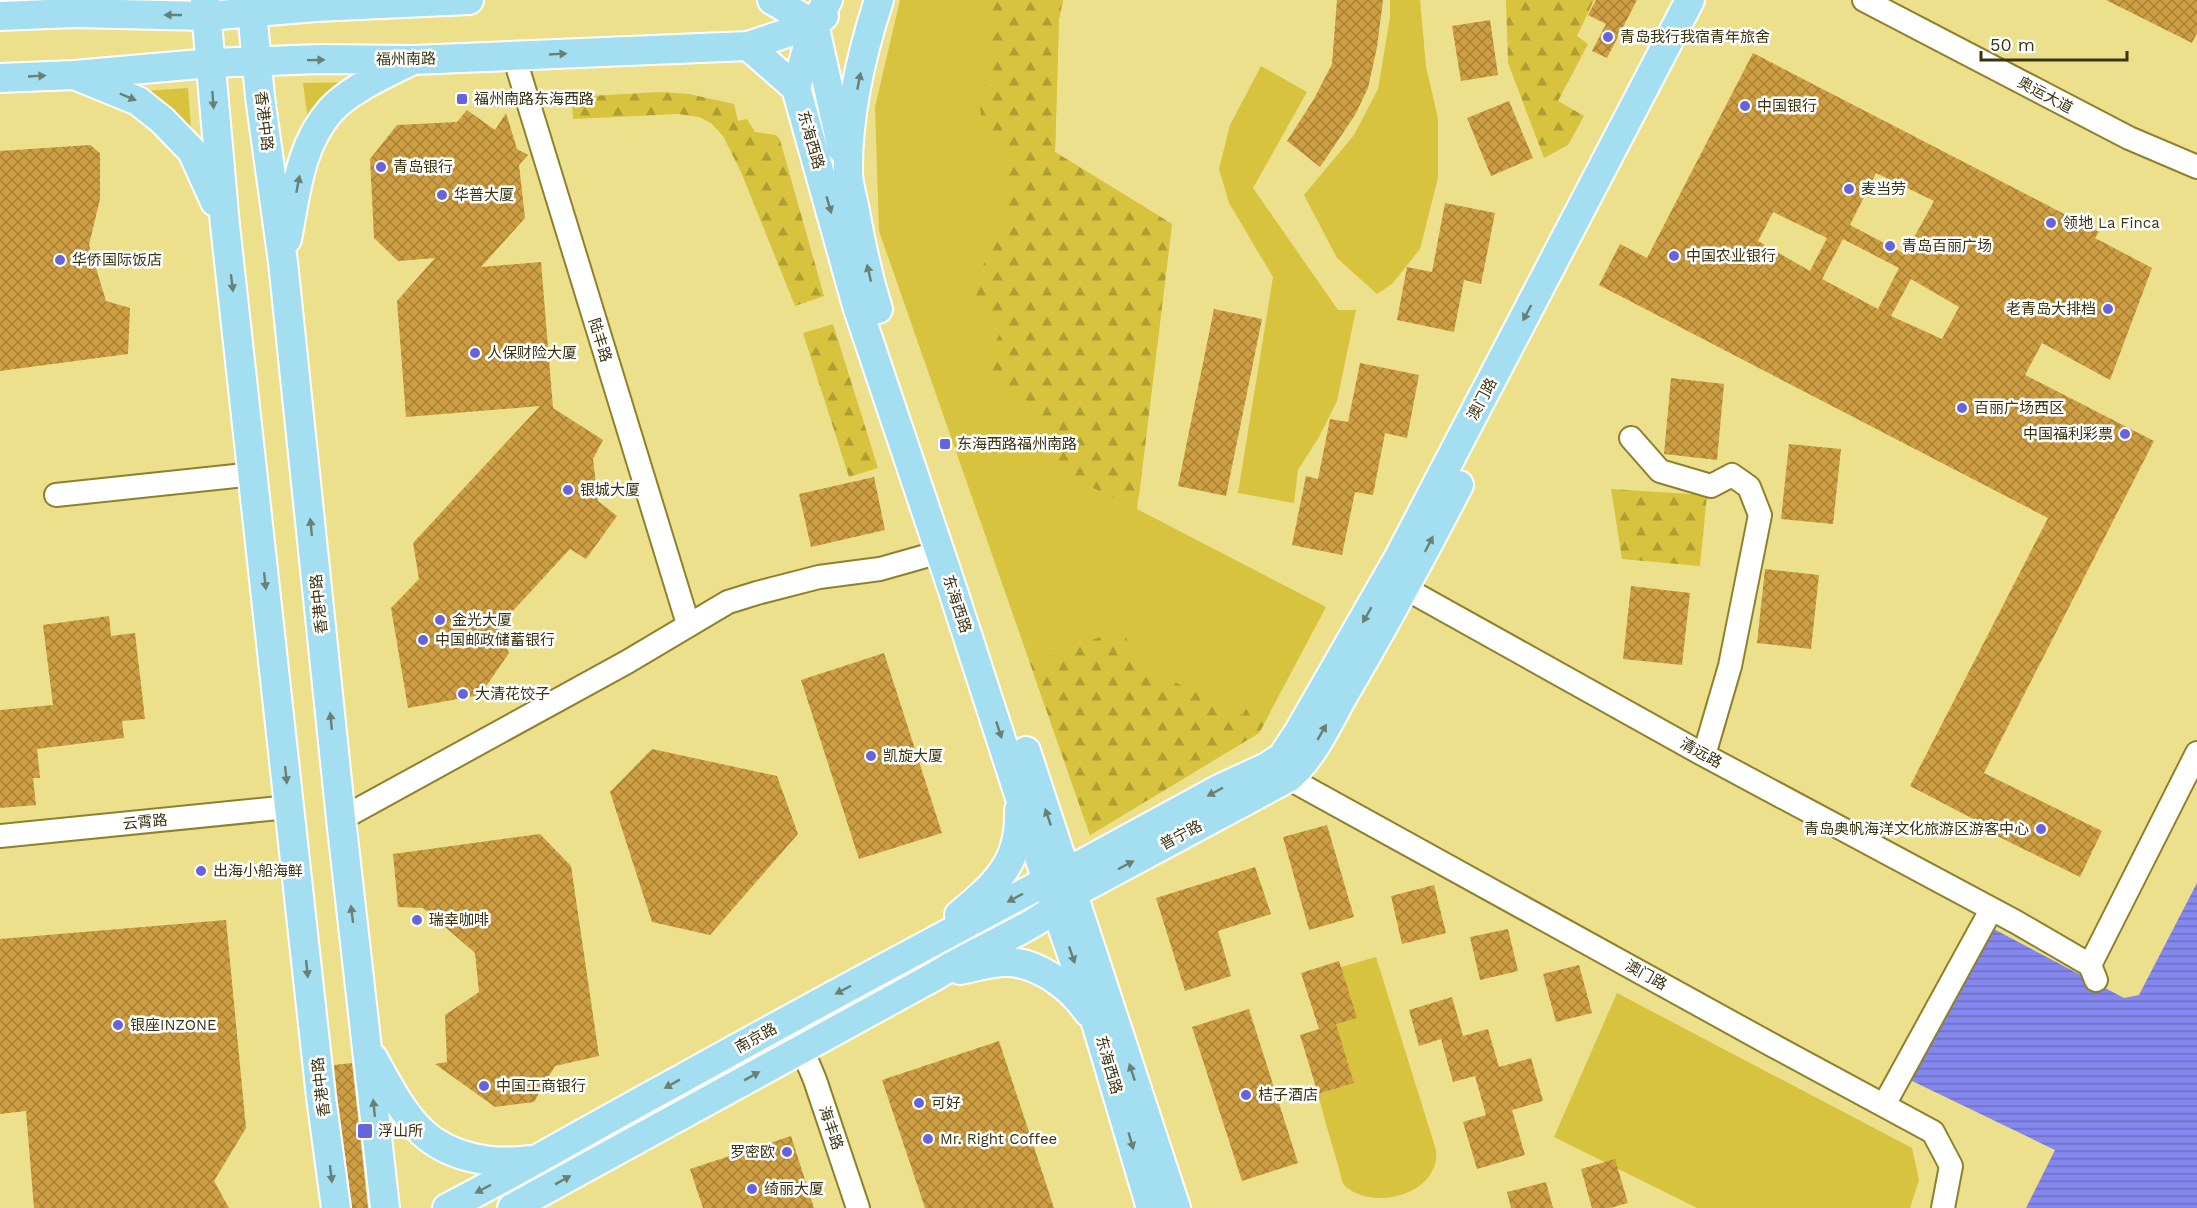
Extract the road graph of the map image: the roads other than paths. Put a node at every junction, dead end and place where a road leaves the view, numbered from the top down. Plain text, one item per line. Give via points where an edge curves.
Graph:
1 (469, 0) edge
2 (772, 0) edge
3 (828, 0) edge
4 (844, 0) edge
5 (879, 0) edge
6 (1690, 0) edge
7 (1709, 0) edge
8 (1864, 0) edge
9 (408, 1) edge
10 (85, 6) edge
11 (252, 6) edge
12 (206, 8) edge
13 (0, 16) edge
14 (814, 24) junction
15 (748, 46) junction
16 (514, 56) junction
17 (412, 60) junction
18 (258, 62) junction
19 (211, 63) junction
20 (74, 75) junction
21 (0, 78) edge
22 (796, 88) junction
23 (2197, 167) edge
24 (848, 177) junction
25 (225, 225) junction
26 (283, 262) junction
27 (1631, 438) dead end
28 (254, 474) junction
29 (56, 495) dead end
30 (940, 552) junction
31 (1397, 584) junction
32 (688, 624) junction
33 (2197, 753) edge
34 (1704, 755) junction
35 (1278, 772) junction
36 (1019, 793) junction
37 (289, 807) junction
38 (341, 819) junction
39 (0, 836) edge
40 (1061, 889) junction
41 (1991, 910) junction
42 (920, 948) junction
43 (935, 976) junction
44 (1097, 1026) junction
45 (802, 1049) junction
46 (368, 1051) junction
47 (1884, 1105) junction
48 (540, 1159) junction
49 (336, 1208) edge
50 (385, 1208) edge
51 (447, 1208) edge
52 (512, 1208) edge
53 (858, 1208) edge
54 (1151, 1208) edge
55 (1176, 1208) edge
56 (1943, 1208) edge

1 - 9 main road
2 - 14 main road
3 - 14 main road
4 - 14 main road
24 -> 5 main road, 东海西路 via 857,90
6 -> 31 main road, 澳门路
31 -> 7 main road, 澳门路
8 - 23 street, 奥运大道 via 2129,138
9 - 11 main road
12 -> 10 main road
10 - 13 main road
11 - 12 main road
11 - 18 main road, 香港中路
12 - 19 main road, 香港中路
14 - 15 main road, 福州南路
14 - 22 main road
14 - 24 main road
16 -> 15 main road, 福州南路
15 - 22 main road
16 - 17 main road, 福州南路
16 - 32 street, 陆丰路
18 -> 17 main road, 福州南路
26 -> 17 main road via 301,168 312,138 332,110 368,82
18 - 19 main road, 福州南路
18 - 26 main road, 香港中路
19 - 20 main road, 福州南路
19 -> 25 main road, 香港中路
21 -> 20 main road, 福州南路
20 -> 25 main road via 138,101 162,120 192,152
22 -> 30 main road, 东海西路 via 857,306
40 -> 24 main road, 东海西路 via 876,303
25 -> 28 main road, 香港中路
38 -> 26 main road, 香港中路
27 - 34 street via 1660,471 1711,486 1732,475 1749,487 1760,515 1730,666
28 - 29 street
28 -> 37 main road, 香港中路
30 - 32 street via 880,569 757,592 728,602
30 -> 36 main road, 东海西路
31 - 34 street, 清远路
31 - 35 main road, 澳门路 via 1282,757
32 - 38 street via 627,662
33 - 41 street, 清远路 via 2093,973
34 - 41 street, 清远路
35 - 40 main road, 普宁路 via 1219,789
35 - 47 street, 澳门路
36 - 40 main road, 东海西路
36 - 42 main road via 1017,846 1006,867 978,899
37 - 39 street, 云霄路
37 -> 49 main road, 香港中路
46 -> 38 main road, 香港中路
40 -> 42 main road, 南京路
40 - 43 main road
40 -> 44 main road, 东海西路
55 -> 40 main road, 东海西路
41 - 47 street
42 -> 48 main road, 南京路
43 - 44 main road via 987,964 1023,964 1068,990
43 - 45 main road
44 -> 54 main road, 东海西路
52 -> 45 main road
45 - 53 street, 海丰路
46 - 48 main road via 408,1115 422,1132 444,1146 465,1156 496,1162
50 -> 46 main road, 香港中路
47 - 56 street, 澳门路 via 1933,1132 1951,1166
48 -> 51 main road, 南京路

